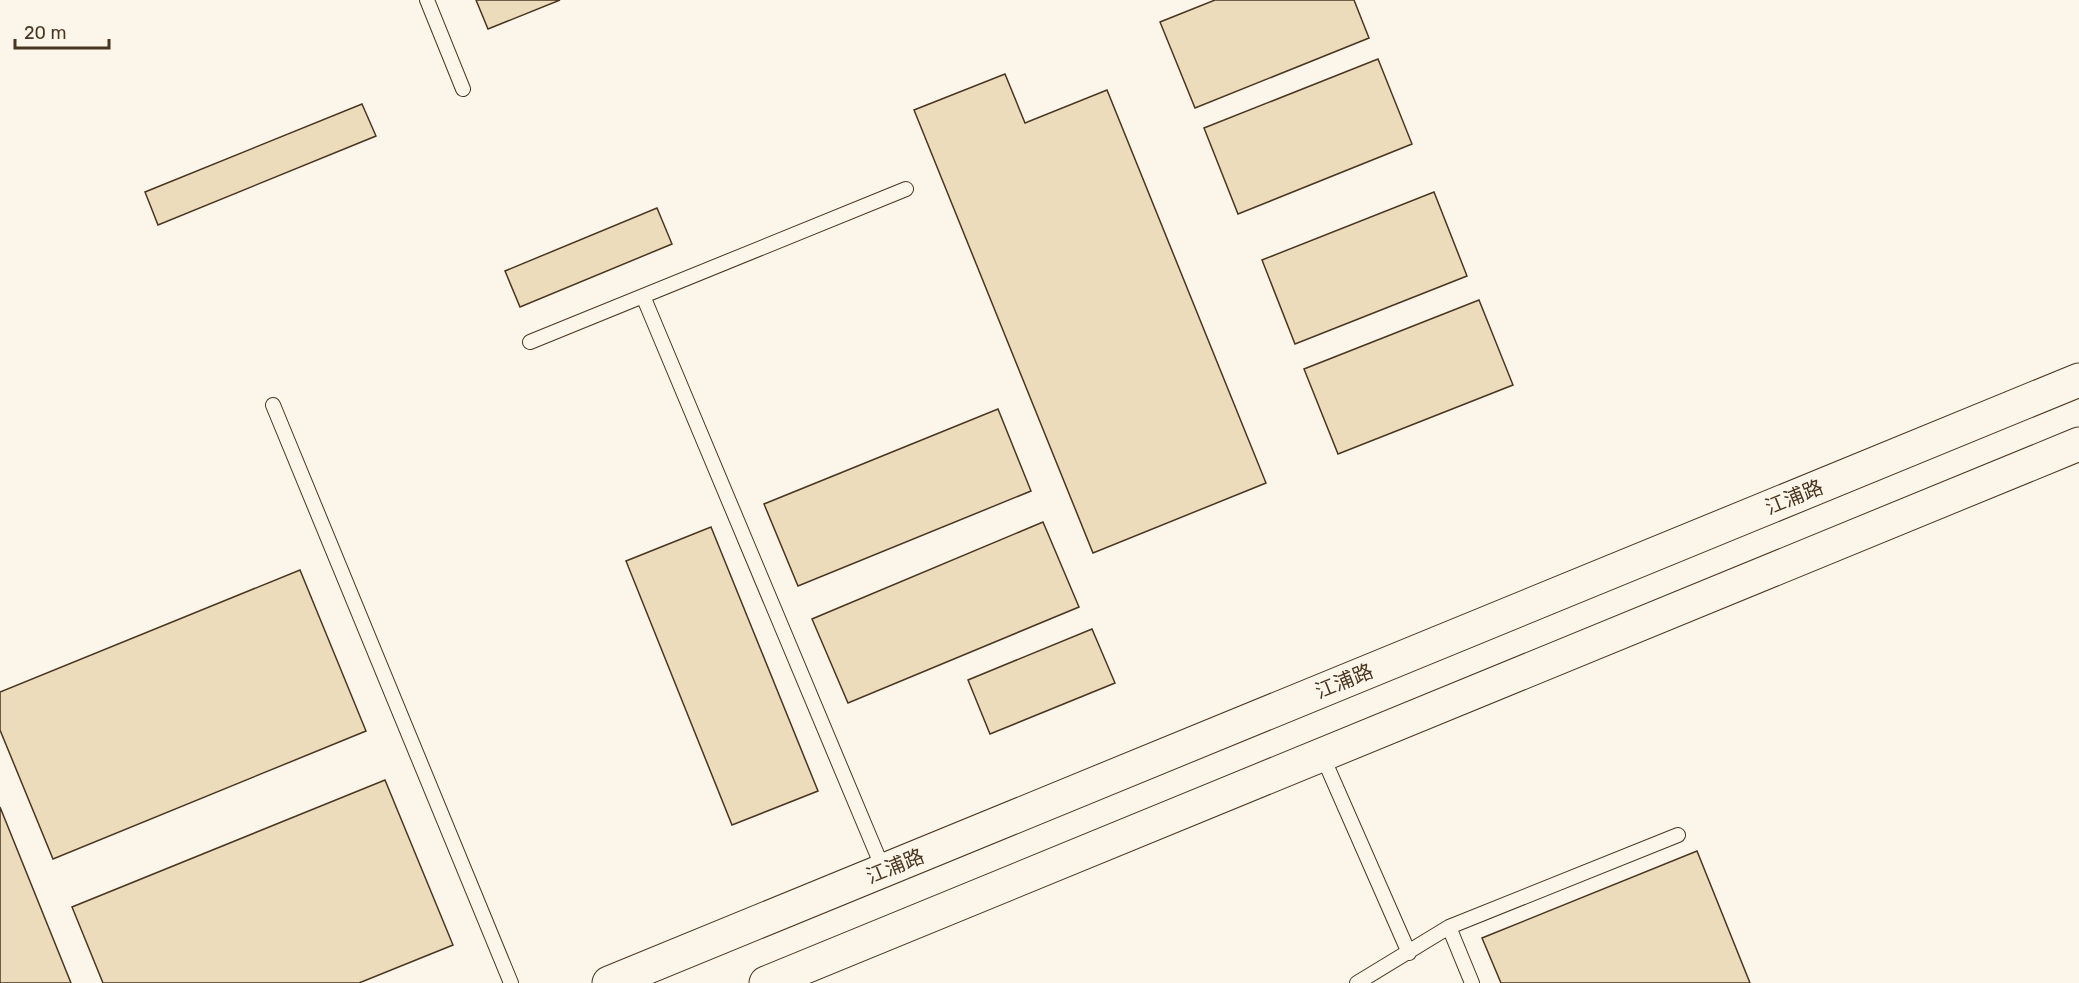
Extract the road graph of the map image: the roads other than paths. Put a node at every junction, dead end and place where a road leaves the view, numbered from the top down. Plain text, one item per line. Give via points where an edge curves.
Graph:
1 (428, 0) edge
2 (463, 89) dead end
3 (906, 189) dead end
4 (643, 296) junction
5 (530, 342) dead end
6 (2079, 380) edge
7 (273, 405) dead end
8 (2079, 444) edge
9 (1322, 755) junction
10 (1678, 835) dead end
11 (884, 871) junction
12 (1449, 927) junction
13 (1409, 953) junction
14 (511, 983) edge
15 (609, 983) edge
16 (766, 983) edge
17 (1357, 983) edge
18 (1472, 983) edge

1 - 2 lane
3 - 4 lane
4 - 5 lane
4 - 11 lane
6 - 11 street, 江浦路
7 - 14 lane
8 - 9 street
9 - 13 lane
9 - 16 street
10 - 12 lane
11 - 15 street, 江浦路
12 - 13 lane
12 - 18 lane
13 - 17 lane

